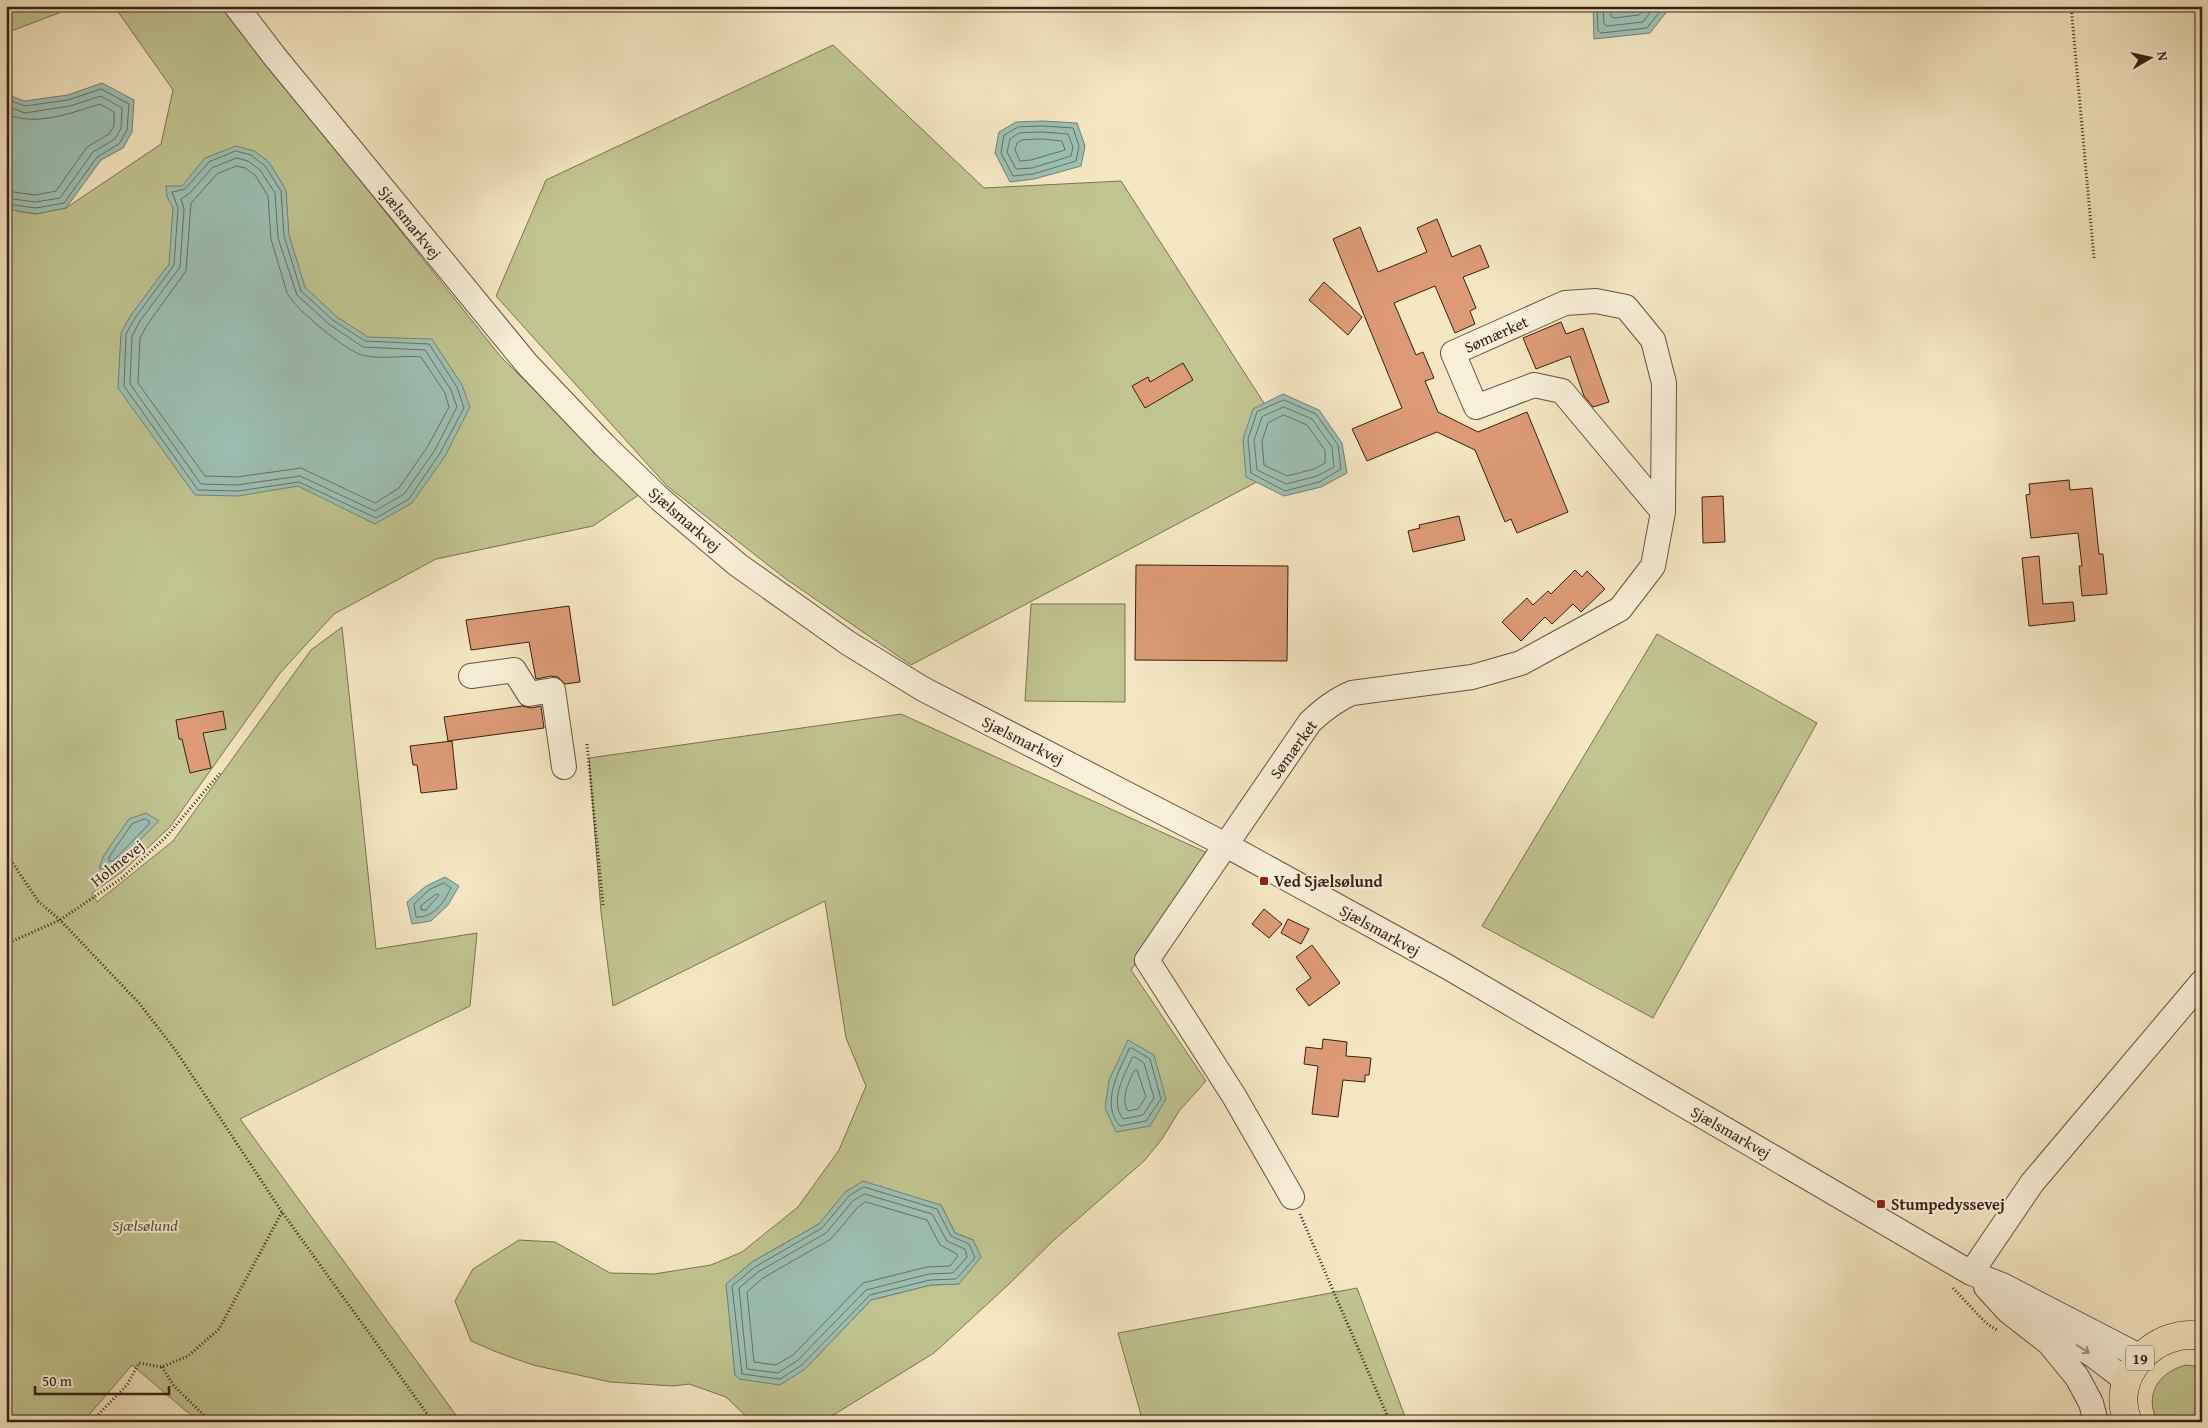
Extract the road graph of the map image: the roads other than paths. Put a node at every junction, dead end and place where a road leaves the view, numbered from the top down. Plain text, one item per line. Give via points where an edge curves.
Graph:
1 (236, 6) edge
2 (1663, 512) junction
3 (471, 676) dead end
4 (564, 767) dead end
5 (1226, 845) junction
6 (2202, 982) edge
7 (1292, 1197) road end
8 (1978, 1280) junction
9 (2201, 1335) edge
10 (2140, 1357) junction
11 (2127, 1381) junction
12 (2096, 1422) edge
13 (2128, 1422) edge

1 - 5 street, Sjælsmarkvej via 527,364 660,499 738,565 848,643 923,688
2 - 2 street, Sømærket via 1664,383 1653,340 1626,307 1596,301 1565,303 1453,353 1476,407 1534,385 1562,391
2 - 5 street, Sømærket via 1654,566 1620,608 1521,663 1472,677 1352,693 1339,698 1310,722
3 - 4 street via 514,670 529,694 553,690
5 - 7 street via 1147,960 1234,1096
5 - 8 street, Sjælsmarkvej via 1446,966
6 - 8 street via 2032,1182
8 - 10 street, Sjælsmarkvej via 2002,1285
8 -> 11 street, Sjælsmarkvej
8 - 12 street, Sjælsmarkvej via 2008,1311 2048,1343 2077,1377 2091,1403
9 - 10 main road, 19 via 2162,1341
10 - 11 main road, 19
11 - 13 main road, 19 via 2124,1399

